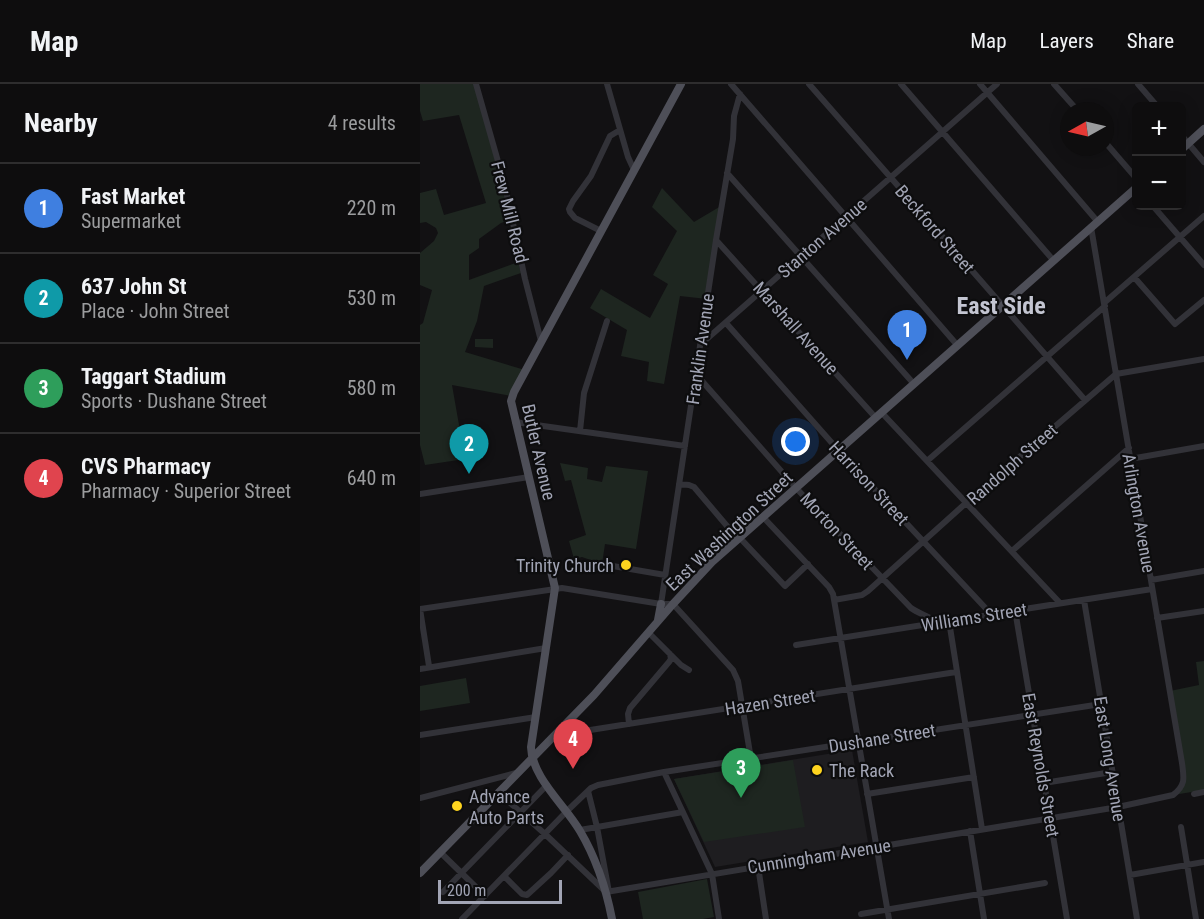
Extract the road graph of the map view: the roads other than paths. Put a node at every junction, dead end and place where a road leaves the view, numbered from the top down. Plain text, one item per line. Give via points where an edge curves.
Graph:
1 (476, 84) edge
2 (607, 84) edge
3 (681, 84) edge
4 (731, 84) edge
5 (809, 84) edge
6 (900, 84) edge
7 (980, 84) edge
8 (997, 84) edge
9 (1054, 84) edge
10 (1138, 84) edge
11 (987, 93) junction
12 (740, 94) junction
13 (1070, 102) edge
14 (1154, 102) edge
15 (1204, 129) edge
16 (620, 130) junction
17 (942, 132) junction
18 (1186, 145) edge
19 (1186, 147) edge
20 (1114, 152) edge
21 (1204, 162) edge
22 (634, 170) junction
23 (1132, 172) edge
24 (727, 173) junction
25 (891, 178) junction
26 (1132, 192) edge
27 (1156, 210) edge
28 (1204, 216) edge
29 (846, 217) junction
30 (1095, 225) junction
31 (601, 231) junction
32 (1180, 237) junction
33 (716, 240) junction
34 (801, 257) junction
35 (1054, 261) junction
36 (1204, 265) edge
37 (1134, 277) junction
38 (763, 290) junction
39 (1204, 300) edge
40 (1104, 305) junction
41 (1003, 306) junction
42 (608, 321) dead end
43 (726, 323) junction
44 (541, 341) junction
45 (701, 344) junction
46 (958, 346) junction
47 (1047, 356) junction
48 (1204, 359) edge
49 (1116, 374) junction
50 (696, 377) junction
51 (914, 384) junction
52 (1085, 400) junction
53 (879, 415) junction
54 (515, 422) junction
55 (579, 431) junction
56 (685, 446) junction
57 (1204, 446) edge
58 (1129, 448) junction
59 (839, 451) junction
60 (1130, 459) junction
61 (927, 461) junction
62 (529, 477) junction
63 (679, 484) junction
64 (796, 488) junction
65 (420, 494) edge
66 (966, 503) junction
67 (763, 517) junction
68 (739, 538) junction
69 (924, 541) junction
70 (1012, 551) junction
71 (808, 564) junction
72 (607, 565) dead end
73 (1204, 571) edge
74 (665, 574) junction
75 (882, 578) junction
76 (1151, 580) junction
77 (555, 588) junction
78 (1152, 589) junction
79 (834, 600) junction
80 (1084, 600) junction
81 (1060, 603) junction
82 (661, 604) junction
83 (673, 604) junction
84 (420, 609) edge
85 (1015, 610) junction
86 (1204, 611) edge
87 (991, 614) junction
88 (1157, 618) junction
89 (658, 620) junction
90 (949, 621) junction
91 (937, 623) junction
92 (648, 632) junction
93 (841, 639) junction
94 (796, 645) dead end
95 (546, 648) junction
96 (670, 654) junction
97 (429, 666) junction
98 (420, 669) edge
99 (689, 670) dead end
100 (956, 672) junction
101 (850, 689) junction
102 (1101, 705) junction
103 (742, 707) junction
104 (1033, 715) junction
105 (536, 717) junction
106 (629, 724) junction
107 (965, 725) junction
108 (584, 731) dead end
109 (420, 735) edge
110 (533, 737) junction
111 (858, 741) junction
112 (547, 742) junction
113 (532, 757) junction
114 (751, 759) junction
115 (664, 772) junction
116 (1112, 772) junction
117 (516, 774) junction
118 (974, 777) junction
119 (1044, 783) junction
120 (547, 785) junction
121 (588, 791) junction
122 (498, 792) junction
123 (1204, 792) edge
124 (867, 794) junction
125 (1194, 794) dead end
126 (1173, 795) joint
127 (420, 798) edge
128 (1118, 807) junction
129 (567, 811) junction
130 (521, 812) junction
131 (683, 812) junction
132 (1050, 818) junction
133 (597, 827) junction
134 (1181, 827) dead end
135 (982, 829) junction
136 (580, 830) junction
137 (970, 831) junction
138 (545, 834) junction
139 (876, 846) junction
140 (440, 852) junction
141 (568, 855) junction
142 (1204, 862) edge
143 (1187, 865) junction
144 (758, 866) junction
145 (420, 873) edge
146 (461, 874) junction
147 (712, 874) junction
148 (1130, 874) junction
149 (504, 876) junction
150 (1045, 883) dead end
151 (443, 892) dead end
152 (608, 892) junction
153 (980, 894) junction
154 (485, 896) junction
155 (888, 909) junction
156 (861, 914) dead end
157 (462, 919) edge
158 (612, 919) edge
159 (719, 919) edge
160 (766, 919) edge
161 (890, 919) edge
162 (984, 919) edge
163 (1067, 919) edge
164 (1137, 919) edge
165 (1196, 919) edge

1 - 44 street, Frew Mill Road via 505,186
2 - 16 street
3 - 22 main road, Butler Avenue
4 - 12 street
5 - 25 street, Beckford Street
6 - 17 street
7 - 11 street
8 - 11 street, Stanton Avenue
9 - 13 street
10 - 14 street
11 - 17 street, Stanton Avenue
11 - 30 street
12 - 24 street, Franklin Avenue
12 - 29 street
15 - 18 main road
16 - 22 street
16 - 31 street via 610,136 591,176 569,209 575,218
17 - 25 street, Stanton Avenue
17 - 35 street
19 - 21 street
20 - 23 street
22 - 31 main road, Butler Avenue
24 - 33 street, Franklin Avenue
24 - 34 street
25 - 29 street, Stanton Avenue
25 - 41 street, Beckford Street
26 - 30 main road, East Washington Street
27 - 32 street
28 - 32 street
29 - 34 street, Stanton Avenue
29 - 46 street
30 - 35 main road, East Washington Street
30 - 40 street, Arlington Avenue
31 - 44 main road, Butler Avenue
32 - 36 street
32 - 37 street
33 - 38 street, Marshall Avenue
33 - 45 street, Franklin Avenue
34 - 38 street, Stanton Avenue
34 - 51 street
35 - 41 main road, East Washington Street
37 - 39 street via 1175,324
37 - 40 street
38 - 43 street, Stanton Avenue
38 - 53 street, Marshall Avenue
40 - 47 street
40 - 49 street, Arlington Avenue
41 - 46 main road, East Washington Street
41 - 47 street, Beckford Street
42 - 55 street via 583,399
43 - 45 street, Stanton Avenue
43 - 59 street, Harrison Street
44 - 54 main road, Butler Avenue via 512,396
45 - 50 street, Franklin Avenue
46 - 51 main road, East Washington Street
47 - 52 street, Beckford Street
47 - 61 street
48 - 49 street
49 - 52 street, Randolph Street
49 - 58 street, Arlington Avenue
50 - 56 street, Franklin Avenue
50 - 64 street, Morton Street
51 - 53 main road, East Washington Street
52 - 66 street, Randolph Street
53 - 59 main road, East Washington Street
53 - 61 street, Marshall Avenue
54 - 55 street
54 - 62 main road, Butler Avenue
55 - 56 street
56 - 63 street, Franklin Avenue
57 - 60 street
58 - 60 street, Arlington Avenue
58 - 70 street
59 - 64 main road, East Washington Street
59 - 69 street, Harrison Street
60 - 76 street, Arlington Avenue
61 - 66 street, Marshall Avenue
62 - 65 street
62 - 77 main road, Butler Avenue
63 - 68 street via 694,487
63 - 74 street, Franklin Avenue
64 - 67 main road, East Washington Street
64 - 75 street, Morton Street
66 - 69 street, Randolph Street
66 - 70 street, Marshall Avenue
67 - 68 main road, East Washington Street
67 - 71 street
68 - 71 street via 785,586
68 - 83 main road, East Washington Street
69 - 75 street, Randolph Street
69 - 87 street, Harrison Street
70 - 81 street, Marshall Avenue
71 - 79 street via 831,589
72 - 74 street
73 - 76 street
74 - 82 street, Franklin Avenue
75 - 79 street, Randolph Street via 865,594
75 - 91 street, Morton Street via 911,608
76 - 78 street, Arlington Avenue
77 - 82 street
77 - 84 street
77 - 95 main road, Butler Avenue
78 - 80 street, Williams Street
78 - 88 street, Arlington Avenue
79 - 93 street
80 - 81 street, Williams Street
80 - 102 street, East Long Avenue
81 - 85 street, Williams Street
82 - 83 street
82 - 89 main road
83 - 89 main road, East Washington Street
83 - 103 street via 734,670
84 - 97 street
85 - 87 street, Williams Street
85 - 104 street, East Reynolds Street
86 - 88 street
87 - 90 street, Williams Street
88 - 126 street, Arlington Avenue via 1184,777
89 - 92 main road, East Washington Street
90 - 91 street, Williams Street
90 - 100 street
91 - 93 street, Williams Street
92 - 96 street
92 - 112 main road, East Washington Street
93 - 94 street, Williams Street
93 - 101 street
95 - 97 street
95 - 105 main road, Butler Avenue
96 - 99 street
96 - 106 street via 670,660 630,708
97 - 98 street
100 - 101 street, Hazen Street
100 - 107 street
101 - 103 street, Hazen Street
101 - 111 street
102 - 104 street, Dushane Street
102 - 116 street, East Long Avenue
103 - 106 street, Hazen Street
103 - 114 street
104 - 107 street, Dushane Street
104 - 119 street, East Reynolds Street
105 - 109 street
105 - 110 main road, Butler Avenue
106 - 108 street, Hazen Street
107 - 111 street, Dushane Street
107 - 118 street
110 - 112 main road
110 - 113 main road, Butler Avenue
111 - 114 street, Dushane Street
111 - 124 street
112 - 113 main road, East Washington Street
113 - 117 main road, East Washington Street
113 - 120 main road
114 - 115 street, Dushane Street
115 - 121 street, Dushane Street via 598,785
115 - 131 street
116 - 119 street
116 - 128 street, East Long Avenue
117 - 122 main road, East Washington Street
117 - 127 street
118 - 124 street
118 - 135 street
119 - 132 street, East Reynolds Street
120 - 129 main road
120 - 130 street
121 - 129 street
121 - 133 street
122 - 130 street
122 - 140 main road, East Washington Street
123 - 125 street
124 - 139 street
126 - 128 street, Cunningham Avenue
128 - 132 street, Cunningham Avenue
128 - 148 street, East Long Avenue
129 - 136 main road
129 - 138 street
130 - 138 street
130 - 146 street
131 - 133 street
131 - 147 street
132 - 135 street, Cunningham Avenue
132 - 163 street, East Reynolds Street
133 - 136 street
133 - 152 street
134 - 143 street
135 - 137 street, Cunningham Avenue
136 - 152 main road
137 - 139 street, Cunningham Avenue
137 - 153 street
138 - 141 street
138 - 149 street
139 - 144 street, Cunningham Avenue
139 - 155 street
140 - 145 main road, East Washington Street
140 - 146 street
141 - 149 street via 528,896
141 - 152 street
142 - 143 street
143 - 148 street
143 - 165 street
144 - 147 street, Cunningham Avenue
144 - 160 street
146 - 151 street
146 - 154 street
147 - 152 street, Cunningham Avenue
147 - 159 street
148 - 164 street, East Long Avenue
149 - 154 street
150 - 153 street
152 - 158 main road
153 - 155 street
153 - 162 street
154 - 157 street
155 - 156 street
155 - 161 street

